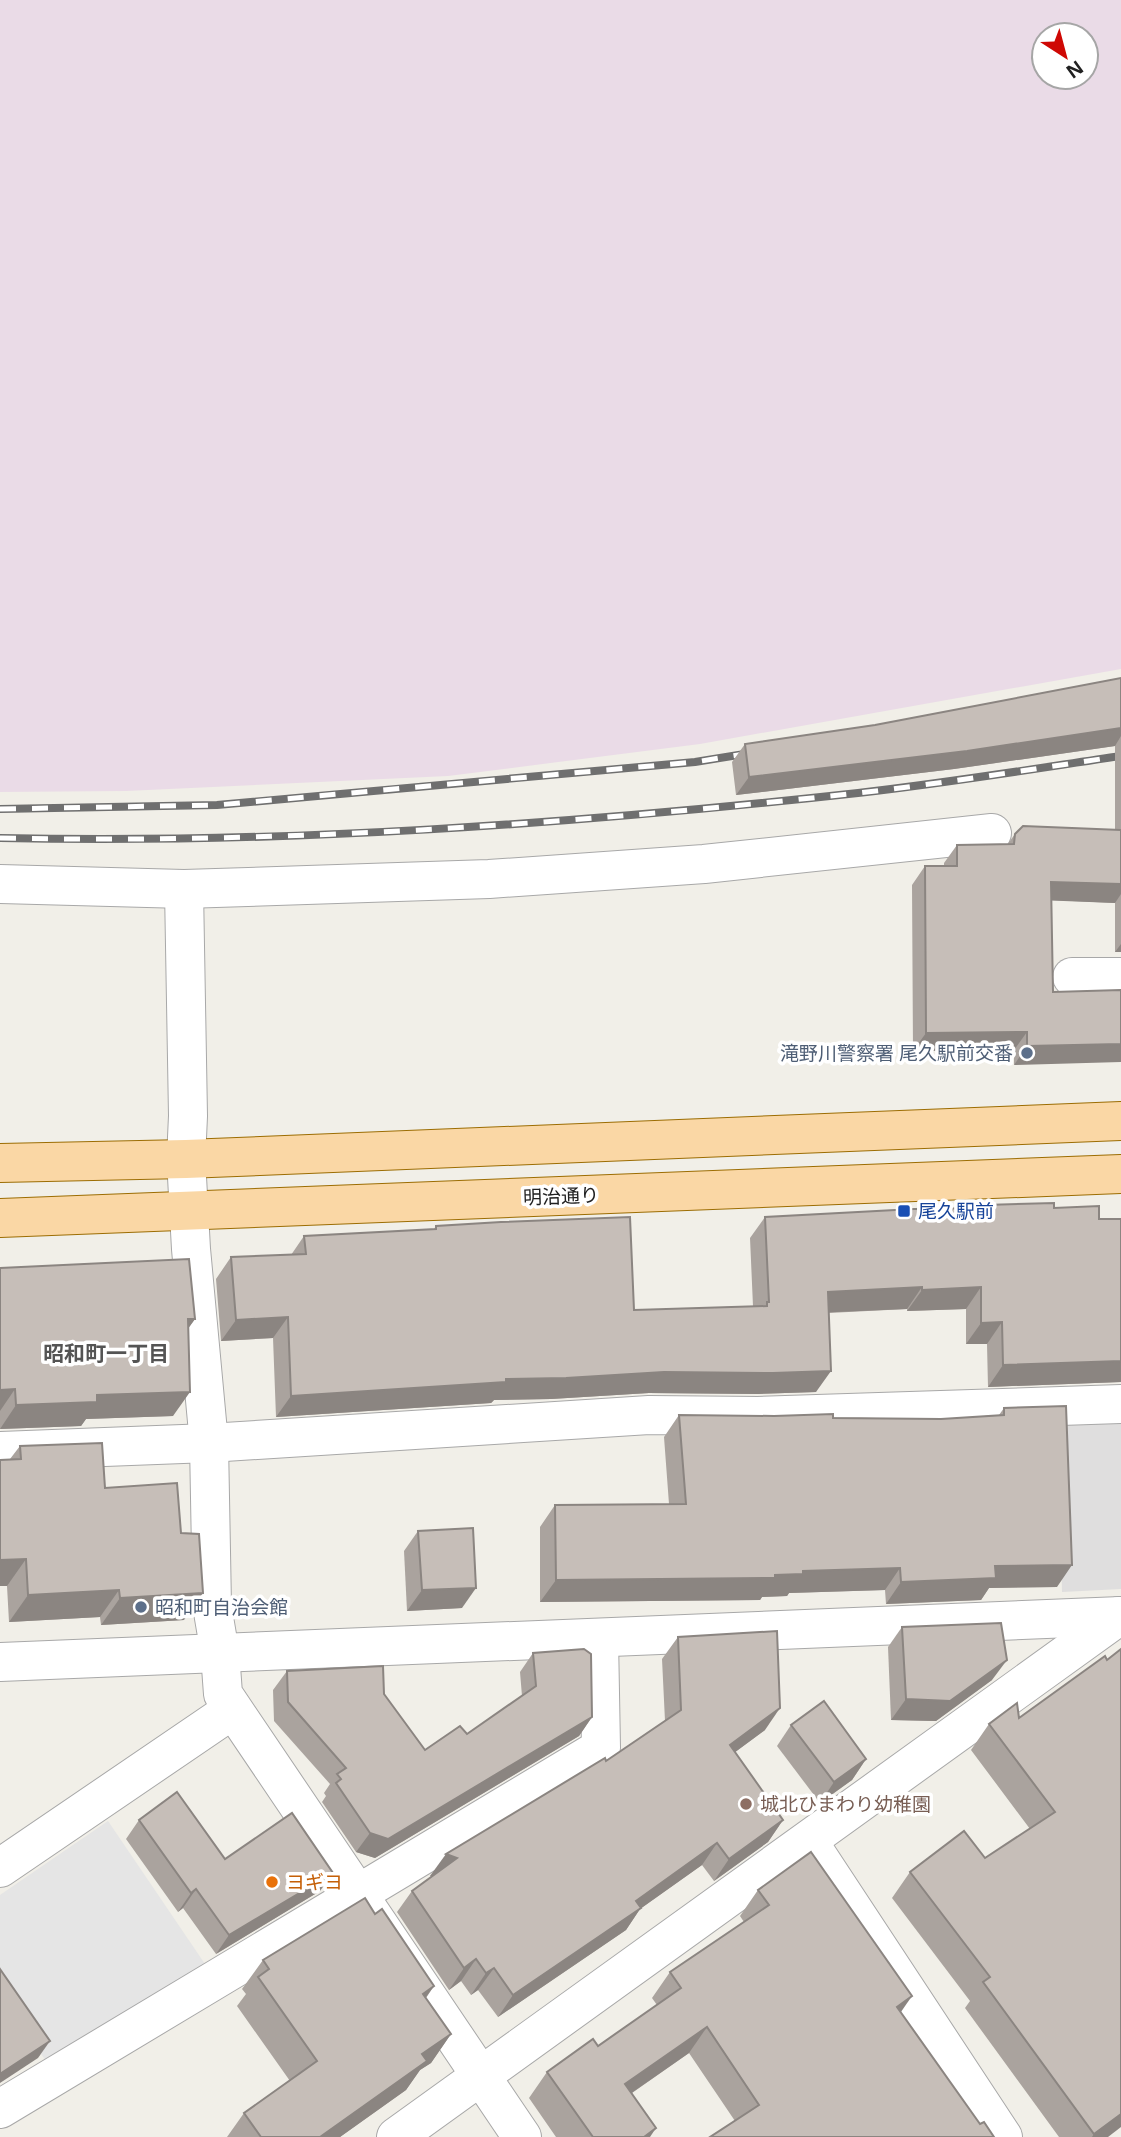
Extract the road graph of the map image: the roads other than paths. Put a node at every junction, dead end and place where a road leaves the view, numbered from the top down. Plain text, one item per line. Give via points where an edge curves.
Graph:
1 (992, 833) dead end
2 (0, 884) edge
3 (184, 889) junction
4 (1072, 977) dead end
5 (1121, 977) edge
6 (1121, 1121) edge
7 (186, 1159) junction
8 (0, 1163) edge
9 (1121, 1174) edge
10 (188, 1211) junction
11 (0, 1218) edge
12 (1121, 1404) edge
13 (209, 1443) junction
14 (0, 1451) edge
15 (1120, 1616) edge
16 (599, 1638) junction
17 (220, 1653) junction
18 (0, 1662) edge
19 (232, 1710) junction
20 (808, 1840) junction
21 (0, 1868) edge
22 (360, 1895) junction
23 (482, 2077) junction
24 (0, 2109) edge
25 (396, 2137) edge
26 (522, 2137) edge
27 (1003, 2137) edge

1 - 3 street via 691,865 489,879
2 - 3 street
3 - 7 street
4 - 5 street
6 - 7 main road
7 - 8 main road
7 - 10 street
9 - 10 main road, 明治通り
10 - 11 main road, 明治通り
10 - 13 street
12 - 13 street via 758,1416 649,1415
13 - 14 street
13 - 17 street via 212,1606
15 - 16 street
15 - 20 street
16 - 17 street
16 - 22 street via 601,1748
17 - 18 street
17 - 19 street via 223,1694
19 - 21 street
19 - 22 street
20 - 23 street
20 - 27 street
22 - 23 street
22 - 24 street
23 - 25 street
23 - 26 street

